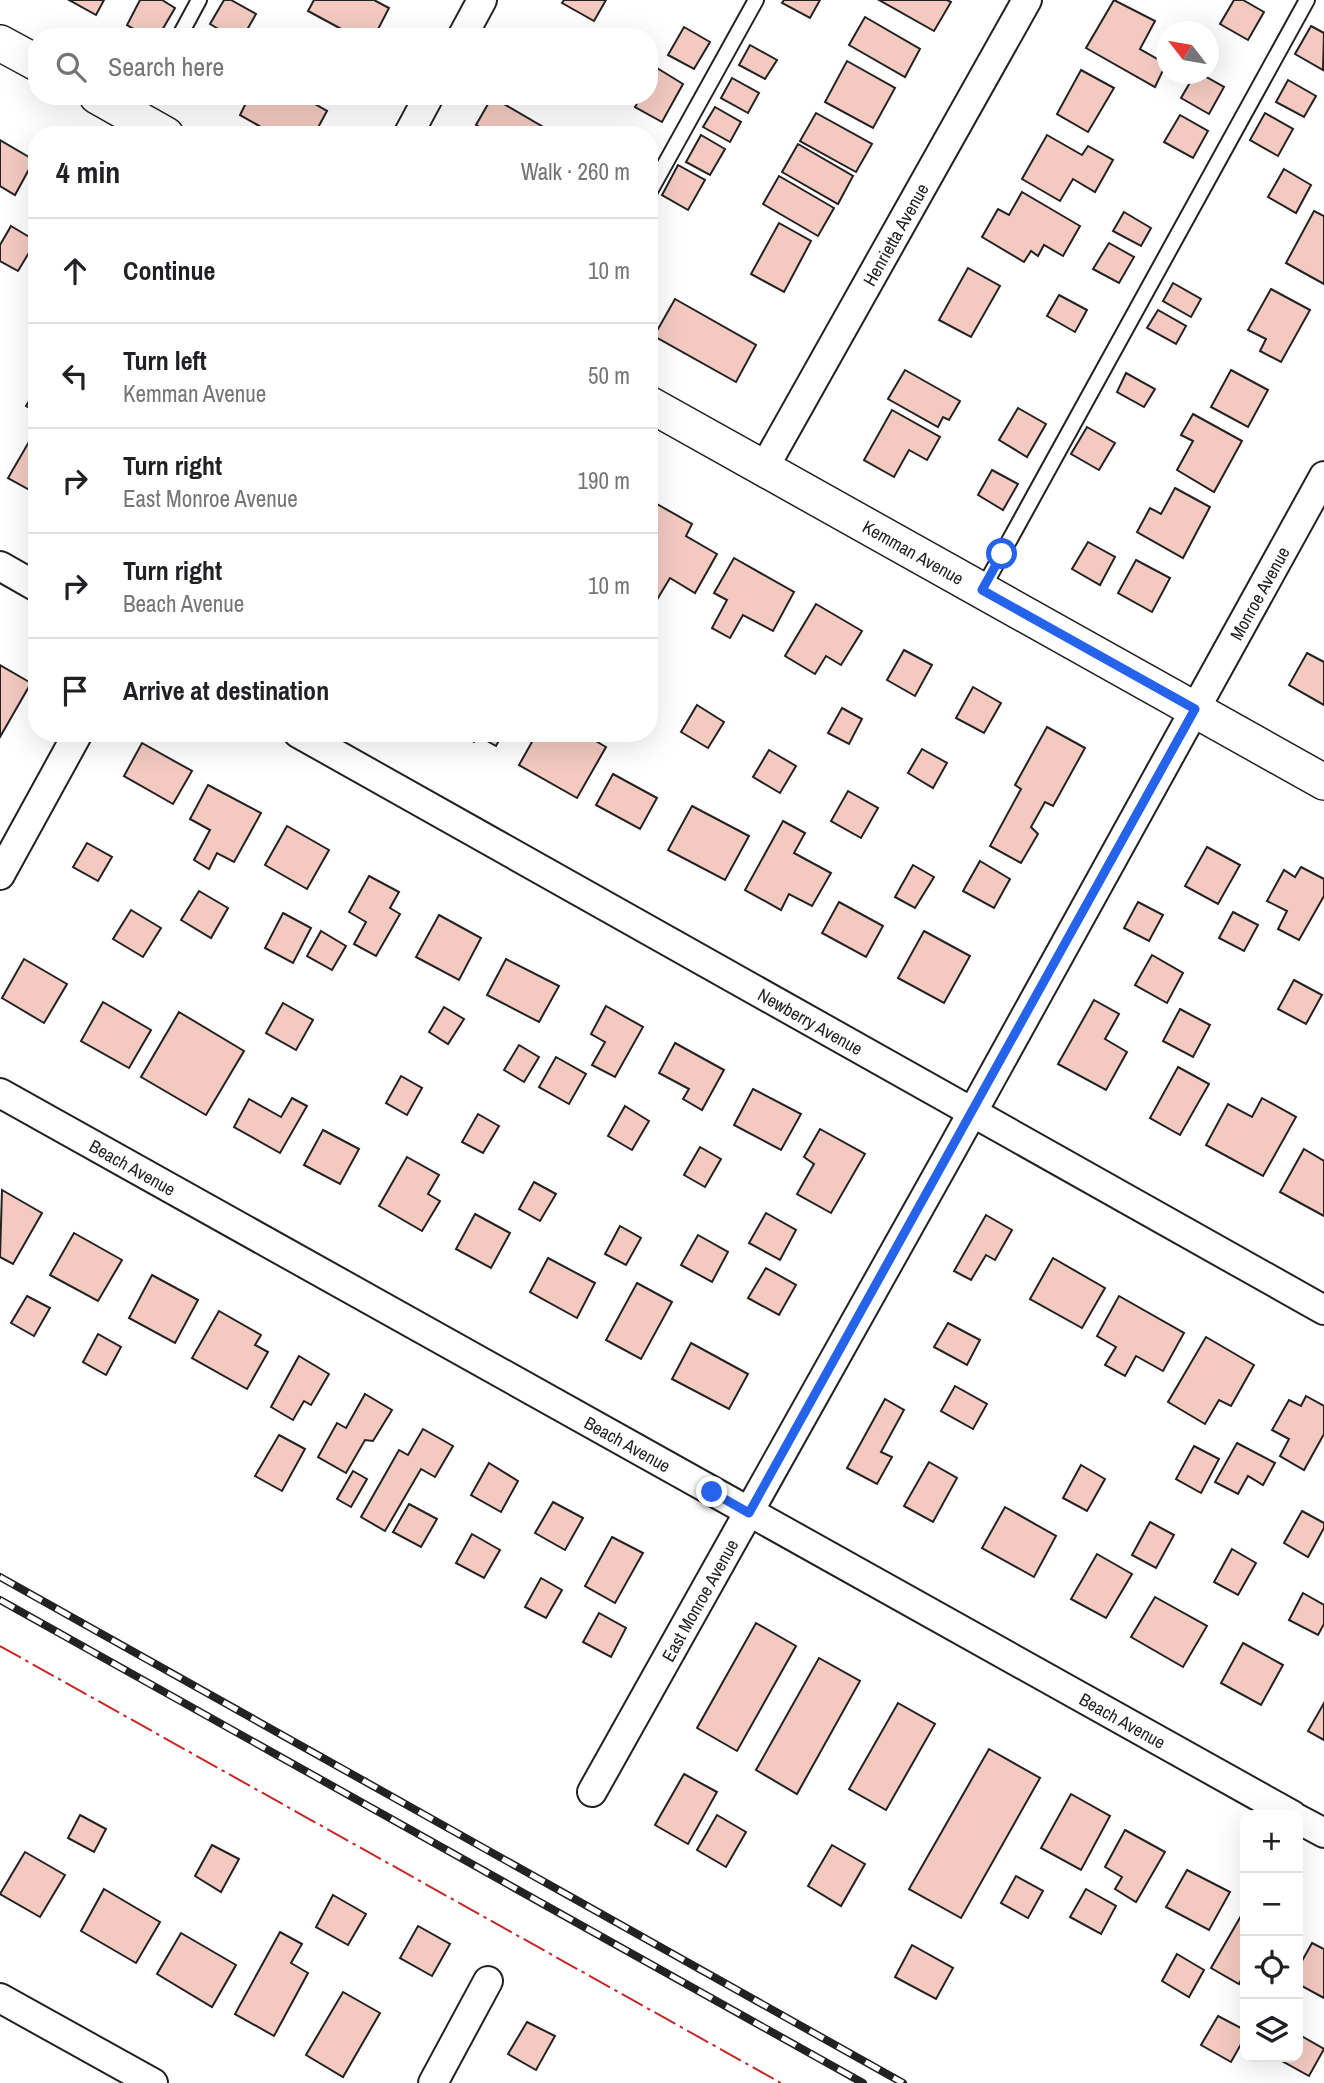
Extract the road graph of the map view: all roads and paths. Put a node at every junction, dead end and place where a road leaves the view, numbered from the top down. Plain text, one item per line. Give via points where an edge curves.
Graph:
1 (200, 0) edge
2 (482, 0) edge
3 (756, 0) edge
4 (1027, 0) edge
5 (1307, 0) edge
6 (184, 28) edge
7 (467, 28) edge
8 (0, 43) edge
9 (28, 58) edge
10 (424, 105) edge
11 (140, 106) edge
12 (158, 126) edge
13 (413, 126) edge
14 (658, 177) edge
15 (658, 409) edge
16 (764, 468) junction
17 (1324, 476) edge
18 (0, 566) edge
19 (28, 582) edge
20 (982, 590) junction
21 (1195, 709) junction
22 (73, 742) edge
23 (314, 742) edge
24 (1324, 782) edge
25 (0, 875) edge
26 (0, 1093) edge
27 (973, 1113) junction
28 (1324, 1310) edge
29 (749, 1513) junction
30 (592, 1793) dead end
31 (1283, 1810) edge
32 (1303, 1822) edge
33 (1324, 1833) edge
34 (488, 1981) dead end
35 (0, 1998) edge
36 (153, 2083) edge
37 (433, 2083) edge

1 - 6 lane
2 - 7 street
3 - 14 lane
4 - 16 street, Henrietta Avenue
5 - 20 lane
8 - 9 street
10 - 13 street
11 - 12 street
15 - 16 street, Kemman Avenue
16 - 20 street, Kemman Avenue
17 - 21 street, Monroe Avenue
18 - 19 street
20 - 21 street, Kemman Avenue
21 - 24 street, Kemman Avenue
21 - 27 street, East Monroe Avenue
22 - 25 street
23 - 27 street, Newberry Avenue
26 - 29 street, Beach Avenue
27 - 28 street, Newberry Avenue
27 - 29 street, East Monroe Avenue
29 - 30 street, East Monroe Avenue
29 - 31 street, Beach Avenue
32 - 33 street
34 - 37 street
35 - 36 street

